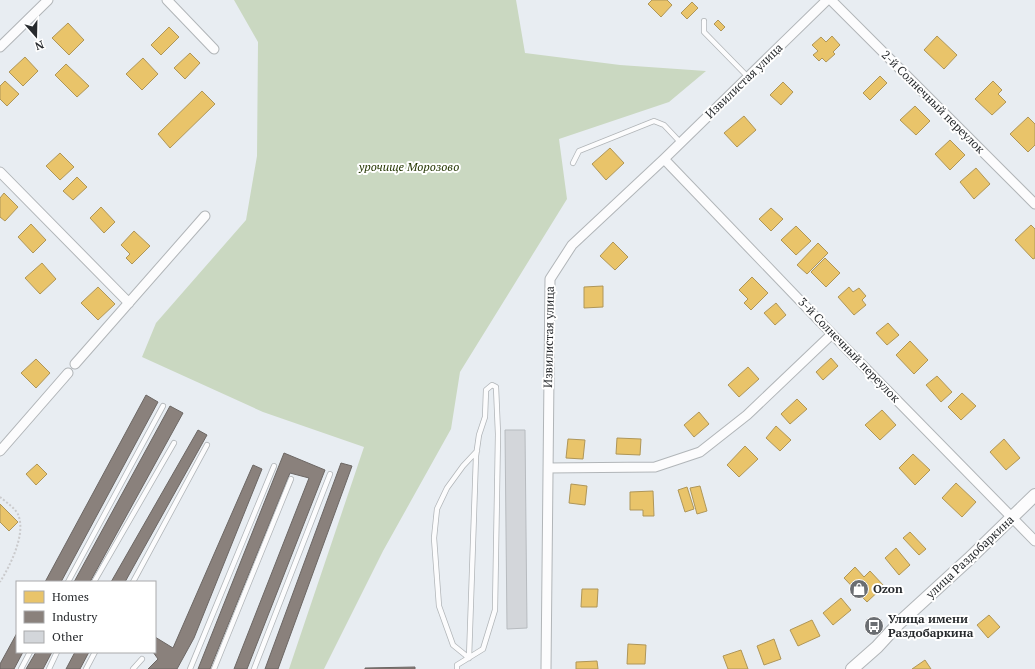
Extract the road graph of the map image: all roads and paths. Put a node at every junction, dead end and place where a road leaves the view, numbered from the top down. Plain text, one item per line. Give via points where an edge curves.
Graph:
1 (48, 0) edge
2 (167, 0) edge
3 (827, 0) edge
4 (831, 0) edge
5 (704, 21) dead end
6 (0, 46) edge
7 (214, 49) dead end
8 (748, 77) junction
9 (680, 142) junction
10 (664, 158) junction
11 (573, 163) dead end
12 (0, 172) edge
13 (1035, 204) edge
14 (204, 216) dead end
15 (129, 303) junction
16 (832, 334) junction
17 (76, 364) dead end
18 (68, 373) dead end
19 (163, 406) dead end
20 (174, 443) dead end
21 (207, 445) dead end
22 (0, 451) edge
23 (477, 451) junction
24 (274, 466) dead end
25 (548, 468) junction
26 (330, 474) dead end
27 (291, 479) dead end
28 (1035, 495) edge
29 (0, 497) edge
30 (1012, 518) junction
31 (1035, 541) edge
32 (69, 581) edge
33 (95, 581) edge
34 (134, 581) edge
35 (0, 582) edge
36 (29, 653) edge
37 (57, 653) edge
38 (94, 653) edge
39 (469, 658) junction
40 (142, 659) dead end
41 (21, 669) edge
42 (49, 669) edge
43 (86, 669) edge
44 (133, 669) edge
45 (190, 669) edge
46 (214, 669) edge
47 (254, 669) edge
48 (457, 669) edge
49 (546, 669) edge
50 (852, 669) edge

1 - 6 street
2 - 7 street
3 - 8 street, Извилистая улица
4 - 13 street, 2-й Солнечный переулок
5 - 8 lane via 704,32
8 - 9 street, Извилистая улица
9 - 10 street, Извилистая улица
9 - 11 lane via 664,126 654,121 579,151
10 - 16 street, 3-й Солнечный переулок
10 - 25 street, Извилистая улица via 572,245 550,279
12 - 15 street
14 - 15 street
15 - 17 street
16 - 25 street via 747,415 700,452 655,467
16 - 30 street, 3-й Солнечный переулок
18 - 22 street
19 - 32 lane
20 - 33 lane
21 - 34 lane
23 - 39 lane
23 - 39 lane via 447,488 437,509 434,538 439,606 453,645
23 - 39 lane via 478,436 485,417 486,390 492,385 496,387 498,434 495,610 483,648
24 - 45 lane
25 - 49 street, Извилистая улица
26 - 47 lane
27 - 46 lane
28 - 30 street, улица Раздобаркина
29 - 35 path via 19,516 20,535 7,571
30 - 31 street, 3-й Солнечный переулок
30 - 50 street, улица Раздобаркина
36 - 41 lane
37 - 42 lane
38 - 43 lane
39 - 48 lane via 457,665
40 - 44 lane

